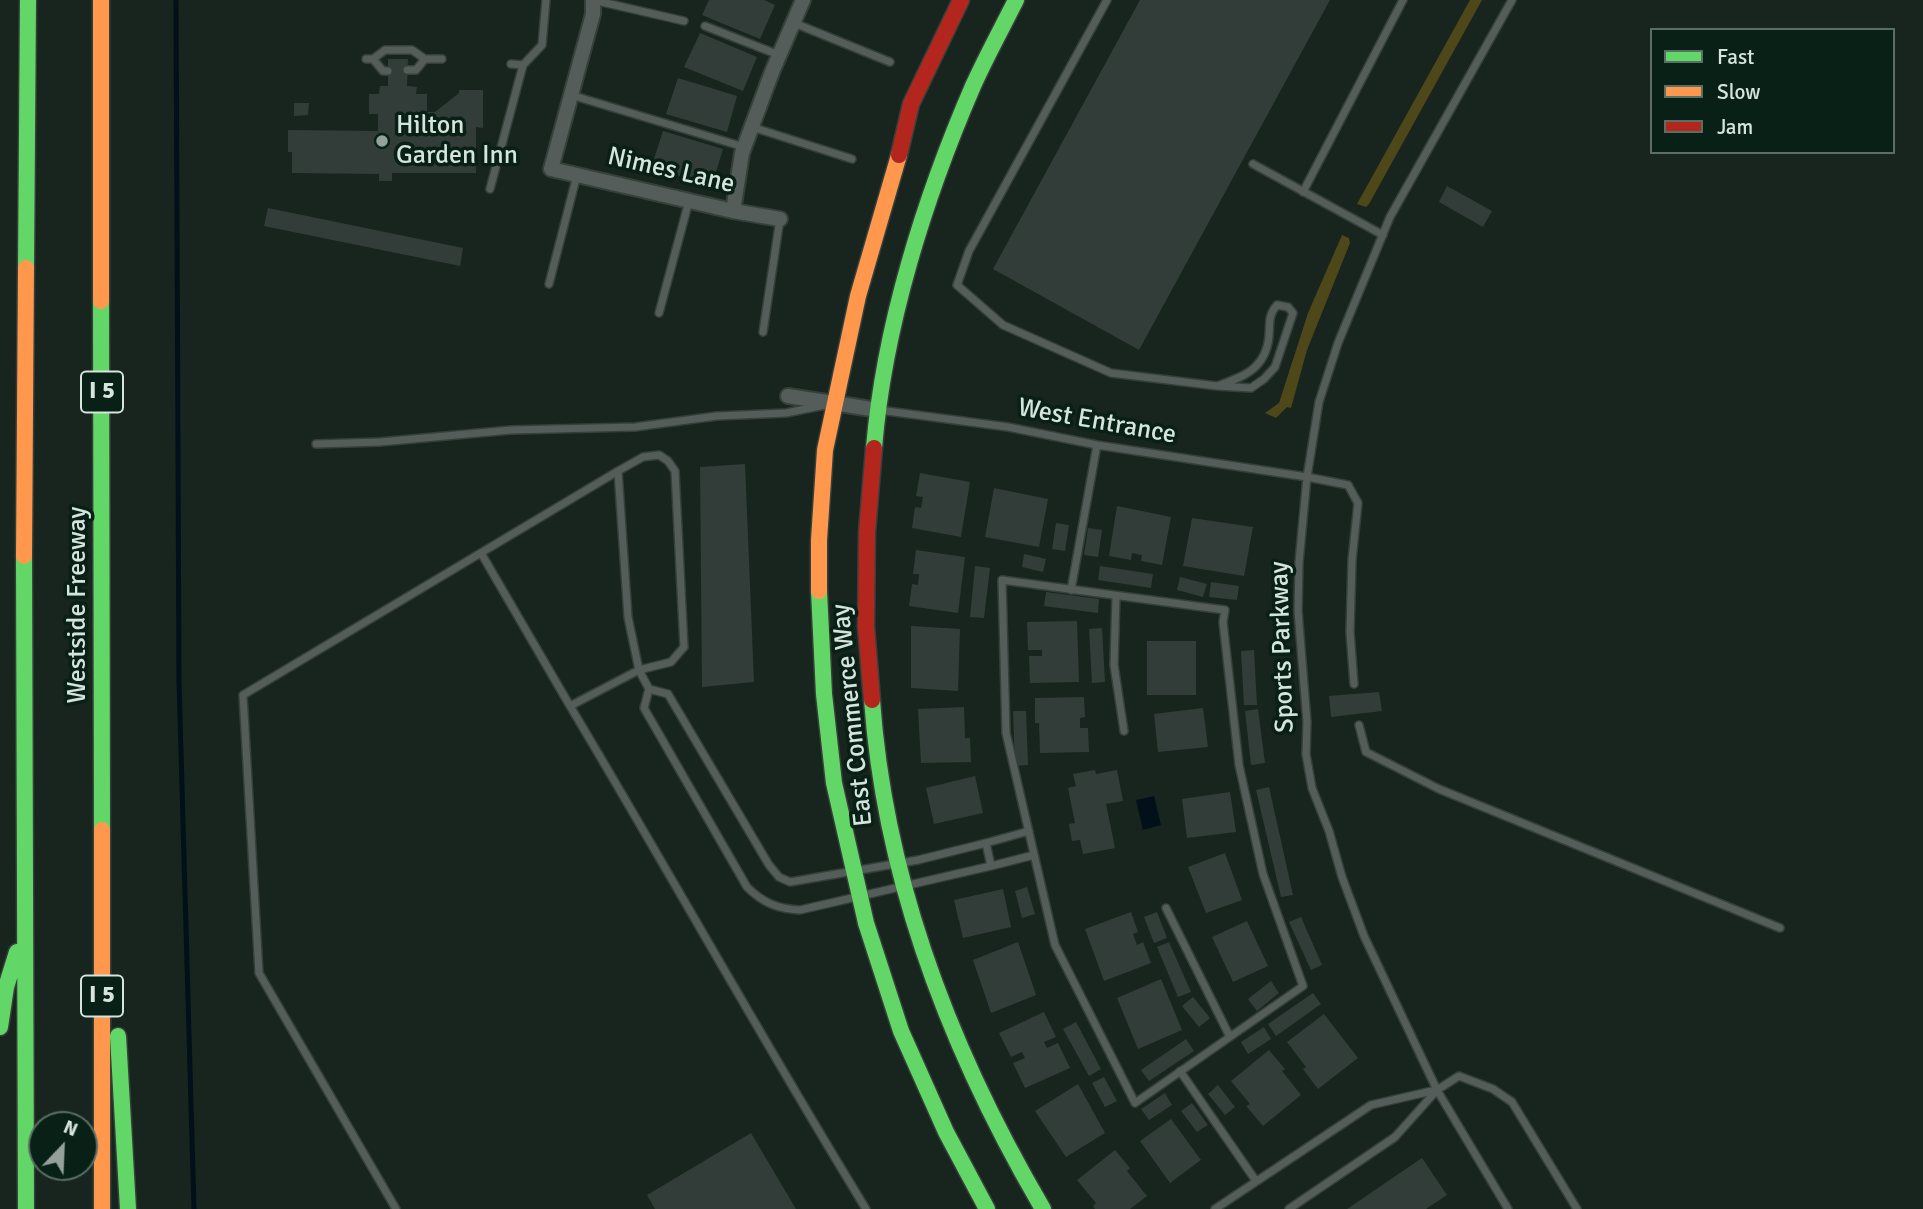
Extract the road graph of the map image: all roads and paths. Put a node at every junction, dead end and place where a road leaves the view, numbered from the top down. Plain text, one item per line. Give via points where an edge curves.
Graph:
1 (28, 0) edge
2 (101, 0) edge
3 (546, 0) edge
4 (593, 0) edge
5 (803, 0) edge
6 (961, 0) edge
7 (1016, 0) edge
8 (1107, 0) edge
9 (1403, 0) edge
10 (1512, 0) edge
11 (684, 21) dead end
12 (793, 22) junction
13 (705, 26) dead end
14 (779, 55) junction
15 (425, 59) junction
16 (443, 59) dead end
17 (890, 62) dead end
18 (511, 64) dead end
19 (523, 65) junction
20 (407, 70) dead end
21 (388, 71) dead end
22 (571, 95) junction
23 (752, 127) junction
24 (744, 147) junction
25 (852, 159) dead end
26 (1253, 164) dead end
27 (578, 175) junction
28 (490, 190) dead end
29 (1303, 192) junction
30 (689, 201) junction
31 (733, 211) junction
32 (780, 219) joint
33 (1382, 235) junction
34 (549, 284) dead end
35 (659, 313) dead end
36 (763, 332) dead end
37 (1217, 386) junction
38 (788, 396) dead end
39 (836, 403) junction
40 (878, 410) junction
41 (316, 444) dead end
42 (1097, 445) junction
43 (618, 471) junction
44 (1307, 477) junction
45 (481, 553) junction
46 (1071, 590) junction
47 (1116, 596) junction
48 (639, 670) junction
49 (1354, 684) dead end
50 (649, 689) junction
51 (570, 706) junction
52 (1359, 725) dead end
53 (1124, 732) dead end
54 (102, 784) junction
55 (1029, 831) junction
56 (986, 843) junction
57 (1034, 856) junction
58 (897, 864) junction
59 (991, 866) junction
60 (854, 872) junction
61 (904, 887) junction
62 (860, 896) junction
63 (1166, 908) dead end
64 (24, 928) junction
65 (1780, 928) dead end
66 (0, 1027) edge
67 (1230, 1037) junction
68 (1180, 1072) junction
69 (1437, 1090) junction
70 (1256, 1181) junction
71 (26, 1209) edge
72 (102, 1209) edge
73 (128, 1209) edge
74 (396, 1209) edge
75 (866, 1209) edge
76 (987, 1209) edge
77 (1042, 1209) edge
78 (1215, 1209) edge
79 (1289, 1209) edge
80 (1508, 1209) edge
81 (1577, 1209) edge

1 - 64 main road, Westside Freeway
2 - 54 main road, Westside Freeway / I 5
3 - 19 lane via 541,45
4 - 11 lane
4 - 22 street
5 - 12 street
6 - 39 main road, East Commerce Way via 911,104 858,296
7 - 40 main road, East Commerce Way via 964,105 924,212 893,325
8 - 37 lane via 969,251 957,285 1003,325 1111,373
9 - 29 lane
10 - 33 lane, Sports Parkway
12 - 14 street
12 - 17 lane
13 - 14 lane
14 - 23 street
15 - 16 lane
15 - 20 lane via 416,70
15 - 21 lane via 412,50 385,50 370,59
18 - 19 lane
19 - 28 lane
22 - 24 lane
22 - 27 street, Nimes Lane via 551,169
23 - 24 street
23 - 25 lane
24 - 31 street
26 - 29 lane
27 - 30 street, Nimes Lane
27 - 34 lane
29 - 33 lane
30 - 31 street, Nimes Lane
30 - 35 lane
31 - 32 street, Nimes Lane
32 - 36 lane
33 - 44 lane, Sports Parkway via 1318,402
37 - 37 lane via 1251,388 1270,373 1293,313 1289,307 1277,305 1270,313 1269,340 1262,360 1247,376
38 - 39 street
39 - 40 street
39 - 41 lane via 786,413 635,427 511,430
39 - 60 main road, East Commerce Way via 825,450 819,607 834,783
40 - 42 lane, West Entrance via 1008,427
40 - 58 main road, East Commerce Way via 864,596 875,739
42 - 44 lane, West Entrance
42 - 46 lane
43 - 45 lane
43 - 48 lane via 628,617
43 - 48 lane via 659,454 675,471 684,647 671,663
44 - 49 lane, West Entrance via 1348,485 1358,503 1350,632
44 - 69 lane, Sports Parkway via 1298,611 1312,788 1364,936
45 - 51 lane
45 - 74 lane via 243,695 259,973
46 - 47 lane
46 - 55 lane via 1002,580 1006,733
47 - 53 lane via 1114,665
47 - 67 lane via 1225,610 1239,765 1264,874 1303,986
48 - 50 lane
48 - 51 lane
50 - 60 lane via 668,694 779,877 790,883
50 - 62 lane via 644,708 728,856 757,897 784,909 800,910
51 - 75 lane
52 - 65 lane via 1366,752 1439,789
54 - 72 main road, Westside Freeway / I 5
54 - 73 main road
55 - 56 lane
55 - 57 lane
56 - 58 lane
56 - 59 lane
57 - 59 lane
57 - 68 lane via 1055,945 1135,1103
58 - 60 lane
58 - 61 main road, East Commerce Way
59 - 61 lane
60 - 62 main road, East Commerce Way
61 - 62 lane
61 - 77 main road, East Commerce Way via 934,984 960,1048
62 - 76 main road, East Commerce Way via 901,1031
63 - 67 lane
64 - 66 main road via 6,987
64 - 71 main road, Westside Freeway
67 - 68 lane
68 - 70 lane
69 - 70 lane via 1371,1105
69 - 79 lane via 1395,1137
69 - 80 lane, Sports Parkway
69 - 81 lane via 1459,1076 1512,1102
70 - 78 lane

